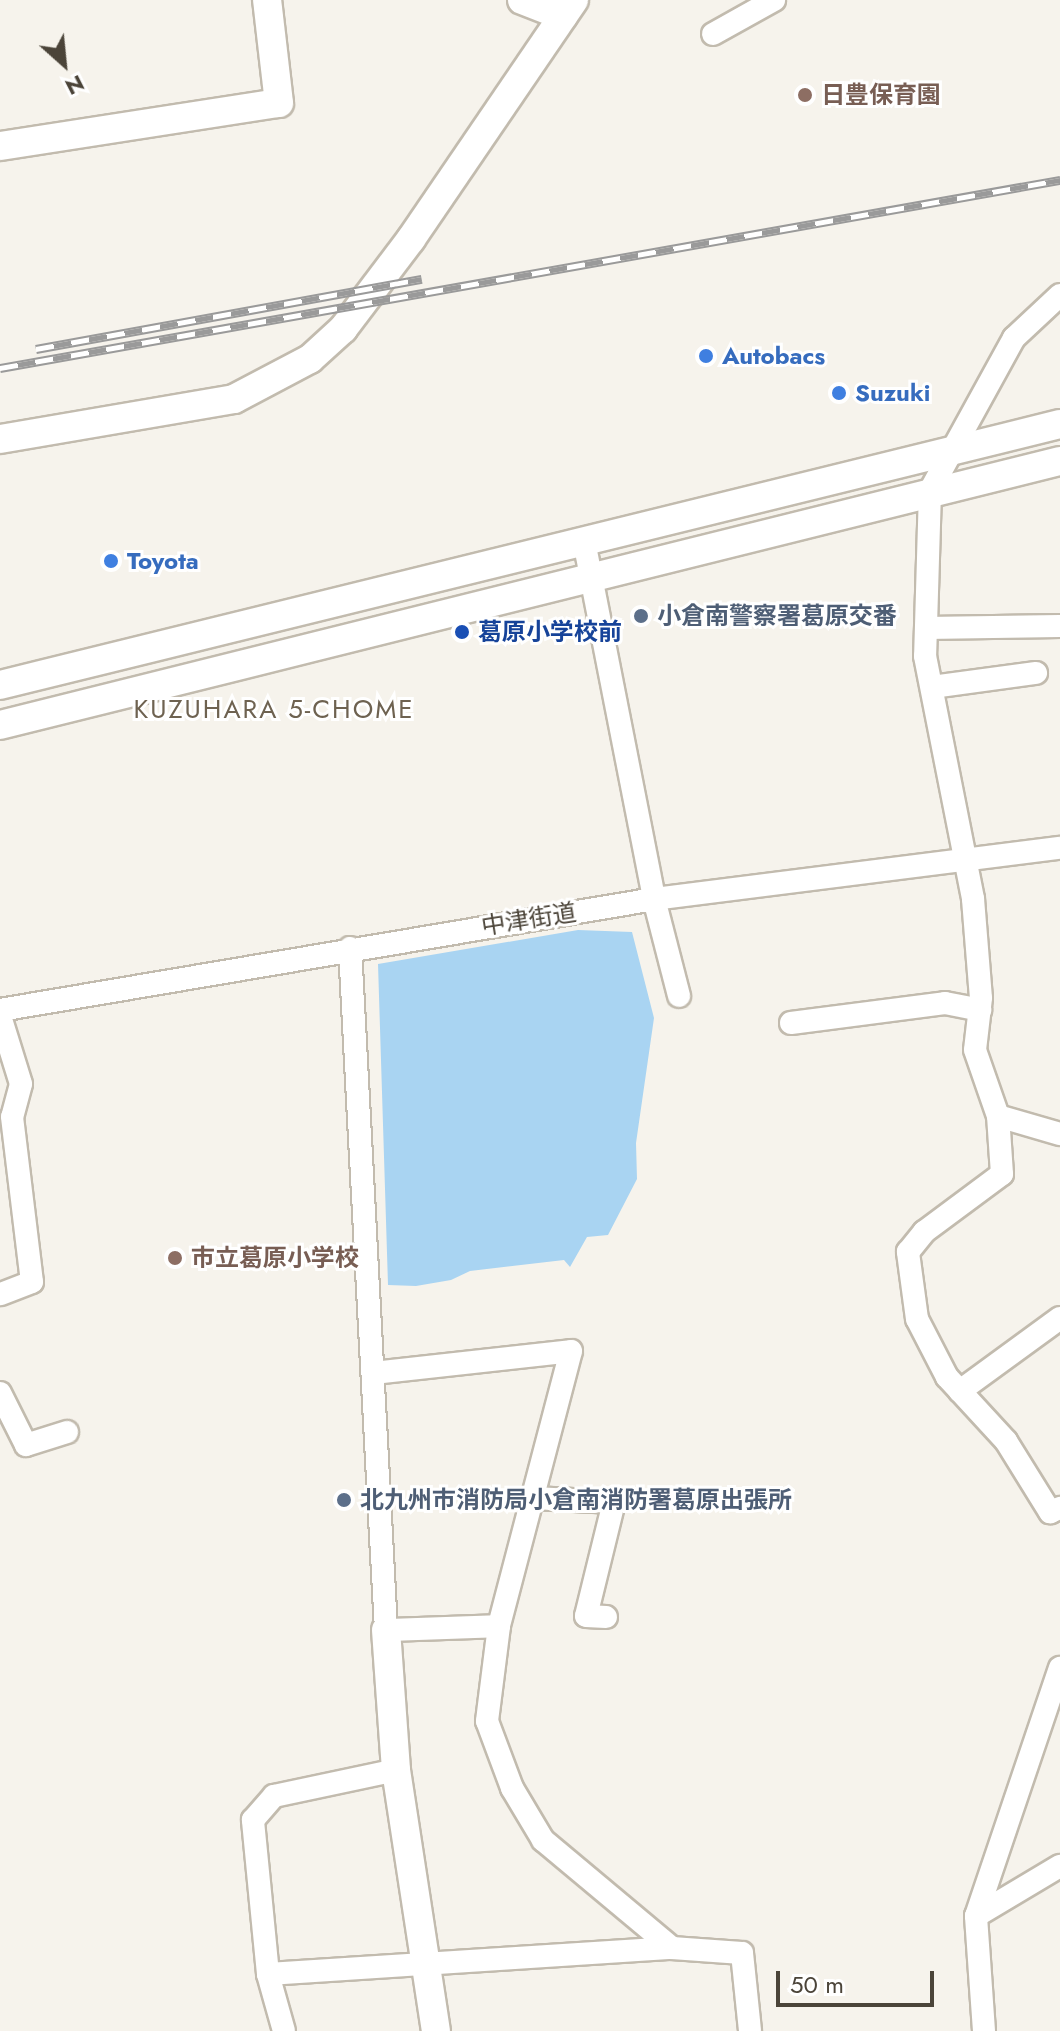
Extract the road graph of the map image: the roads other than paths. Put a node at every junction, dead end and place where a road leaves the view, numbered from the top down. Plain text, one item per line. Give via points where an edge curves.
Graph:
1 (267, 0) edge
2 (522, 0) edge
3 (774, 0) edge
4 (568, 8) edge
5 (713, 34) dead end
6 (0, 146) edge
7 (1060, 295) edge
8 (1060, 424) edge
9 (0, 439) edge
10 (958, 447) junction
11 (1060, 461) edge
12 (930, 491) junction
13 (584, 541) junction
14 (590, 581) junction
15 (1060, 626) edge
16 (926, 628) junction
17 (1036, 673) dead end
18 (0, 685) edge
19 (932, 687) junction
20 (0, 725) edge
21 (1060, 848) edge
22 (966, 858) junction
23 (654, 899) junction
24 (350, 948) junction
25 (679, 996) dead end
26 (0, 1010) edge
27 (980, 1010) junction
28 (0, 1016) edge
29 (791, 1023) dead end
30 (998, 1116) junction
31 (1060, 1134) edge
32 (0, 1294) edge
33 (1060, 1318) edge
34 (373, 1373) junction
35 (960, 1391) junction
36 (0, 1393) edge
37 (67, 1432) dead end
38 (533, 1498) junction
39 (1057, 1516) edge
40 (606, 1617) dead end
41 (499, 1626) junction
42 (386, 1630) junction
43 (1060, 1668) edge
44 (396, 1770) junction
45 (1060, 1866) edge
46 (976, 1916) junction
47 (672, 1948) junction
48 (429, 1965) junction
49 (268, 1974) junction
50 (284, 2031) edge
51 (436, 2031) edge
52 (750, 2031) edge
53 (984, 2031) edge

1 - 6 street via 279,103
2 - 4 street
3 - 5 street
4 - 9 street via 411,239 343,329 310,359 234,399
7 - 10 street via 1014,338
8 - 10 street
10 - 12 street
10 - 13 street
11 - 12 street
12 - 14 street
12 - 16 street
13 - 14 street
13 - 18 street
14 - 20 street
14 - 23 street
15 - 16 street
16 - 19 street
17 - 19 street
19 - 22 street
21 - 22 street, 中津街道
22 - 23 street, 中津街道
22 - 27 street
23 - 24 street, 中津街道
23 - 25 street
24 - 26 street, 中津街道
24 - 34 street
27 - 29 street via 945,1003
27 - 30 street via 975,1050
28 - 32 street via 21,1084 12,1117 32,1282
30 - 31 street
30 - 35 street via 1002,1174 924,1232 908,1252 917,1319
33 - 35 street
34 - 38 street via 571,1351
34 - 42 street
35 - 39 street via 1006,1441
36 - 37 street via 26,1445
38 - 40 street via 614,1502 586,1616
38 - 41 street
41 - 42 street
41 - 47 street via 487,1721 512,1788 543,1840
42 - 44 street
43 - 46 street
44 - 48 street
44 - 49 street via 274,1796 253,1820
45 - 46 street
46 - 53 street
47 - 48 street
47 - 52 street via 742,1953
48 - 49 street
48 - 51 street
49 - 50 street

